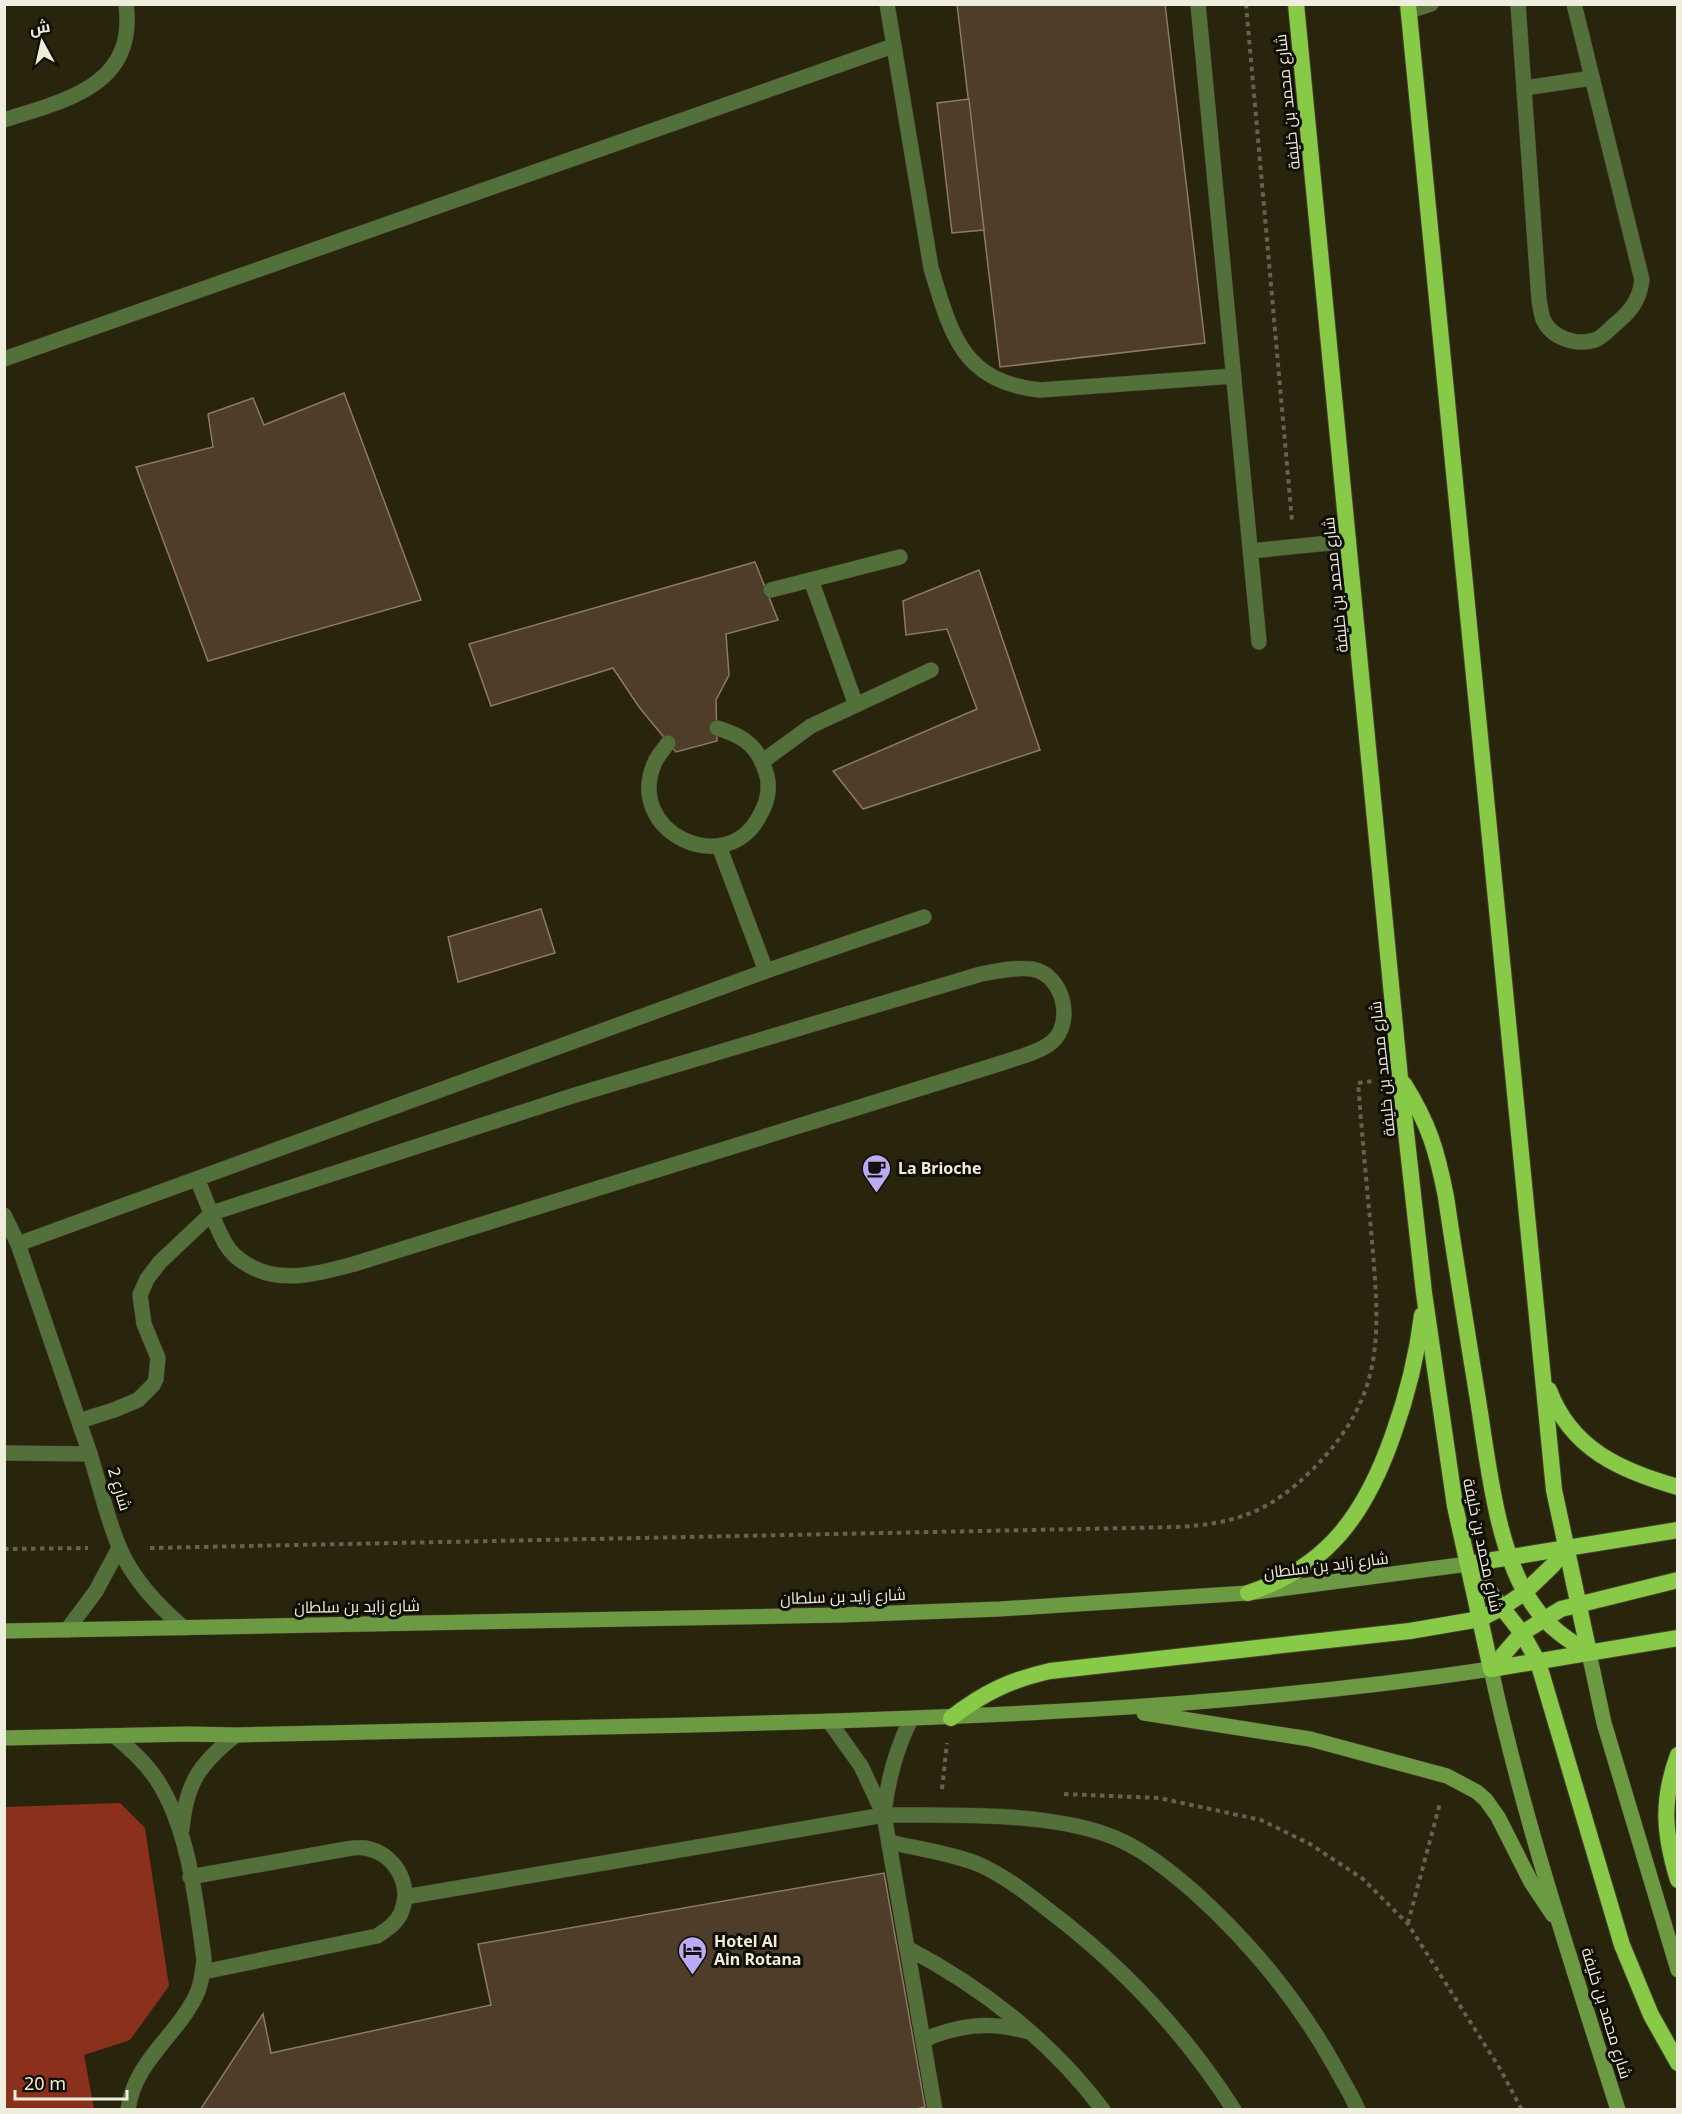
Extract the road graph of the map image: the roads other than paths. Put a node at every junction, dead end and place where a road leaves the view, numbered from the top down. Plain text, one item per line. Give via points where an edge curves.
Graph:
1 (126, 4) edge
2 (887, 4) edge
3 (1198, 4) edge
4 (1296, 4) edge
5 (1431, 4) edge
6 (1518, 4) edge
7 (1574, 4) edge
8 (1409, 8) edge
9 (892, 46) junction
10 (1592, 78) junction
11 (1524, 88) junction
12 (4, 120) edge
13 (4, 359) edge
14 (1234, 376) junction
15 (1349, 541) junction
16 (1251, 551) junction
17 (900, 557) dead end
18 (811, 580) junction
19 (771, 590) dead end
20 (1259, 642) dead end
21 (932, 670) dead end
22 (856, 705) junction
23 (717, 728) dead end
24 (668, 743) dead end
25 (763, 761) junction
26 (719, 846) junction
27 (924, 917) dead end
28 (766, 971) junction
29 (1400, 1078) junction
30 (197, 1179) junction
31 (212, 1213) junction
32 (4, 1215) edge
33 (18, 1244) junction
34 (1424, 1293) junction
35 (1544, 1375) junction
36 (79, 1421) junction
37 (4, 1453) edge
38 (90, 1454) junction
39 (1677, 1487) edge
40 (1677, 1530) edge
41 (119, 1548) junction
42 (1566, 1548) junction
43 (1510, 1557) junction
44 (1467, 1564) junction
45 (1677, 1580) edge
46 (1525, 1592) junction
47 (1248, 1593) junction
48 (1578, 1604) junction
49 (1503, 1607) junction
50 (1480, 1618) junction
51 (1544, 1618) junction
52 (184, 1628) junction
53 (67, 1630) junction
54 (4, 1631) edge
55 (1522, 1633) junction
56 (1677, 1638) edge
57 (1589, 1653) junction
58 (1538, 1662) junction
59 (1491, 1669) junction
60 (1115, 1709) junction
61 (951, 1718) junction
62 (911, 1719) junction
63 (829, 1721) junction
64 (236, 1735) junction
65 (116, 1737) junction
66 (4, 1738) edge
67 (1677, 1755) edge
68 (884, 1815) junction
69 (181, 1835) junction
70 (889, 1842) junction
71 (190, 1877) junction
72 (1677, 1880) edge
73 (405, 1897) junction
74 (1561, 1927) junction
75 (907, 1948) junction
76 (1677, 1970) edge
77 (203, 1972) junction
78 (1028, 2032) junction
79 (923, 2040) junction
80 (1677, 2063) edge
81 (128, 2109) edge
82 (935, 2109) edge
83 (1103, 2109) edge
84 (1233, 2109) edge
85 (1358, 2109) edge
86 (1618, 2109) edge

1 - 12 street via 128,34 115,66 105,78 64,101
2 - 9 street
3 - 14 street
4 - 15 highway, شارع محمد بن خليفة
5 - 8 street
6 - 11 street
7 - 10 street
8 - 35 highway
9 - 13 street
9 - 14 street via 931,268 943,308 967,357 1001,382 1040,390
10 - 11 street
10 - 11 street via 1642,280 1634,306 1597,340 1587,342 1576,343 1557,336 1544,320 1539,300
14 - 16 street
15 - 16 street
15 - 29 highway, شارع محمد بن خليفة
16 - 20 street
17 - 18 street
18 - 19 street
18 - 22 street
21 - 22 street
22 - 25 street via 794,736
23 - 25 street via 736,734
24 - 26 street via 655,761 649,781 651,803 661,823 677,838 698,846
25 - 26 street via 768,782 766,804 756,823 740,838
26 - 28 street
27 - 28 street
28 - 30 street
29 - 34 highway, شارع محمد بن خليفة
29 - 43 highway via 1436,1149 1494,1499
30 - 31 street
30 - 33 street
31 - 31 street via 225,1244 241,1261 261,1273 308,1276 1005,1062 1051,1043 1062,1029 1064,1012 1056,984 1046,974 1032,969 981,974 572,1095
31 - 36 street via 160,1262 140,1295 144,1324 158,1358 153,1385 138,1400
32 - 33 street
33 - 36 street
34 - 44 highway, شارع محمد بن خليفة
34 - 47 highway via 1408,1387 1385,1458 1366,1499 1321,1554 1273,1585
35 - 39 highway via 1564,1419 1594,1452
35 - 42 highway via 1554,1490
36 - 38 street
37 - 38 street, شارع 2
38 - 41 street, شارع 2
40 - 42 highway, شارع زايد بن سلطان
41 - 52 street, شارع 2 via 146,1592
41 - 53 street via 96,1591
42 - 43 highway, شارع زايد بن سلطان
42 - 46 highway
42 - 48 highway
43 - 44 highway, شارع زايد بن سلطان
43 - 46 highway
44 - 47 main road, شارع زايد بن سلطان
44 - 49 highway
44 - 50 highway, شارع محمد بن خليفة
45 - 48 highway
46 - 49 highway
46 - 51 highway
47 - 52 main road, شارع زايد بن سلطان via 842,1615
48 - 51 highway
48 - 57 highway
49 - 50 highway
49 - 55 highway
50 - 59 highway, شارع محمد بن خليفة
50 - 61 highway via 1410,1631 1050,1671 997,1687
51 - 55 highway
51 - 57 highway via 1557,1632
52 - 53 main road, شارع زايد بن سلطان
53 - 54 main road, شارع زايد بن سلطان
55 - 58 highway
55 - 59 highway
56 - 57 highway
57 - 58 highway
57 - 76 main road via 1604,1723
58 - 59 highway
58 - 80 highway via 1622,1946 1651,2015
59 - 60 main road via 1263,1698
59 - 74 main road, شارع محمد بن خليفة via 1506,1738
60 - 61 main road
60 - 74 main road via 1310,1739 1448,1776 1478,1792 1498,1816 1531,1882
61 - 62 main road
62 - 63 main road
62 - 68 street via 892,1766
63 - 64 main road
63 - 68 street via 861,1766
64 - 65 main road
64 - 69 street via 213,1754 195,1778 184,1805
65 - 66 main road
65 - 69 street via 139,1756 157,1780 172,1806
67 - 72 highway via 1665,1808
68 - 70 street
68 - 73 street
68 - 85 street via 1036,1820 1106,1834 1137,1849 1164,1866 1216,1912 1270,1969 1316,2033
69 - 71 street
70 - 75 street
70 - 84 street via 949,1855 1002,1876 1082,1935 1182,2037
71 - 73 street via 364,1848 381,1853 395,1864 403,1880
71 - 77 street
73 - 77 street via 396,1921 377,1936
74 - 86 main road, شارع محمد بن خليفة
75 - 78 street via 971,1985
75 - 79 street
77 - 81 street via 190,2006 138,2076
78 - 79 street via 986,2024 943,2031
78 - 83 street via 1059,2059
79 - 82 street

